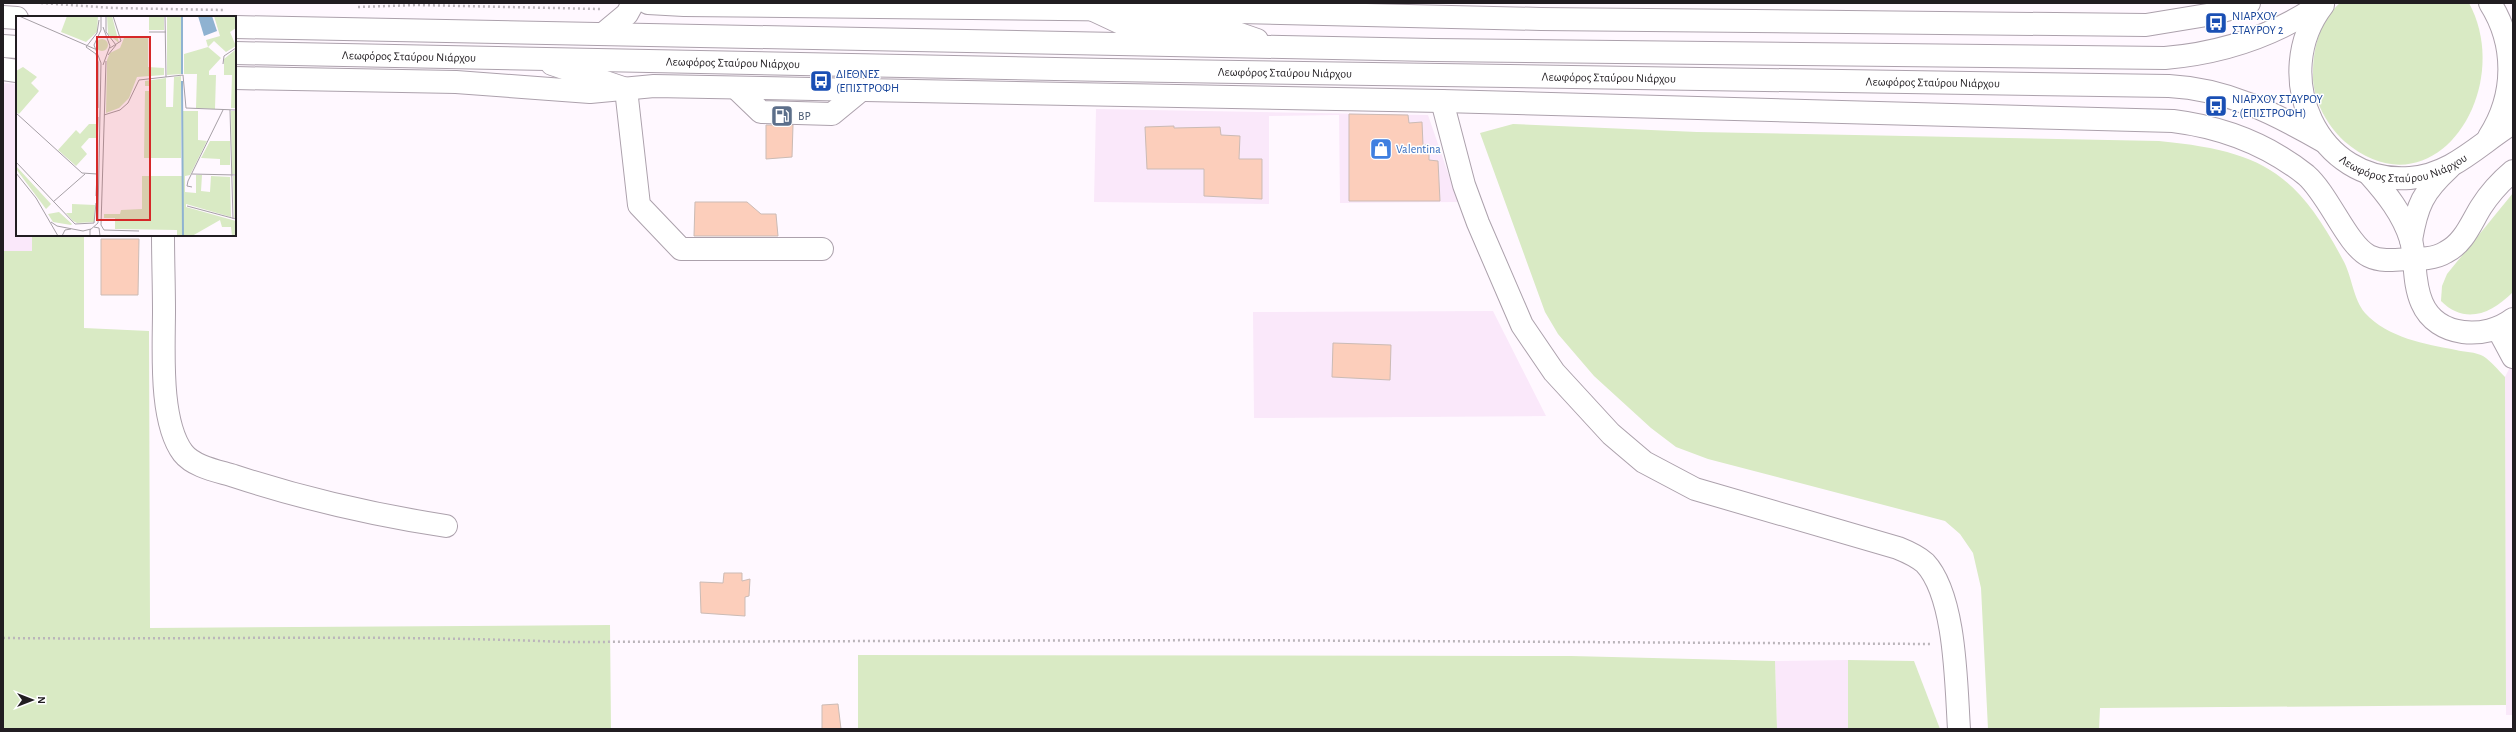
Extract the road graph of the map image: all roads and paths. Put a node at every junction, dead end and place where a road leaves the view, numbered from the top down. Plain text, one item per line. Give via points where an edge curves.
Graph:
1 (633, 3) edge
2 (648, 3) edge
3 (2249, 3) edge
4 (2322, 3) edge
5 (2325, 3) edge
6 (2490, 3) edge
7 (2497, 3) edge
8 (762, 4) edge
9 (876, 5) edge
10 (980, 6) edge
11 (1088, 6) edge
12 (2513, 14) edge
13 (3, 17) edge
14 (16, 18) edge
15 (236, 27) edge
16 (603, 34) junction
17 (3, 46) edge
18 (16, 47) edge
19 (1279, 47) junction
20 (236, 53) edge
21 (539, 59) junction
22 (3, 69) edge
23 (16, 71) edge
24 (236, 78) edge
25 (626, 89) junction
26 (1442, 101) junction
27 (2513, 123) edge
28 (2323, 141) junction
29 (2486, 141) junction
30 (2449, 168) junction
31 (2513, 171) edge
32 (2369, 174) junction
33 (162, 236) edge
34 (822, 249) dead end
35 (2412, 250) junction
36 (2505, 324) edge
37 (2513, 357) edge
38 (446, 526) dead end
39 (3, 638) edge
40 (1952, 644) junction
41 (1959, 729) edge

1 - 16 street via 627,14
2 - 8 street
3 - 11 street via 2206,16 2146,26 1541,19
4 - 19 street via 2245,43 2205,53 2165,58
5 - 28 street, Λεωφόρος Σταύρου Νιάρχου via 2308,27 2300,74 2307,110
6 - 29 street, Λεωφόρος Σταύρου Νιάρχου via 2509,38 2513,69 2507,104
7 - 12 street
8 - 9 street
9 - 10 street
10 - 11 street
11 - 19 street via 1123,24 1231,31
13 - 14 street
15 - 16 street
16 - 19 street
17 - 18 street
20 - 21 street, Λεωφόρος Σταύρου Νιάρχου
21 - 25 street
21 - 28 street, Λεωφόρος Σταύρου Νιάρχου via 1857,83 2169,86 2205,90 2249,102
22 - 23 street
24 - 25 street via 456,82 590,92
25 - 26 street via 654,86
25 - 34 street via 639,205 682,249
26 - 35 street via 2136,119 2192,123 2247,139 2292,165 2318,188 2357,246 2369,256 2390,261
26 - 40 street via 1464,185 1522,325 1554,372 1611,434 1644,462 1689,487 1873,540 1916,556 1928,568 1940,591
27 - 29 street, Λεωφόρος Σταύρου Νιάρχου
28 - 32 street, Λεωφόρος Σταύρου Νιάρχου via 2348,162
29 - 30 street, Λεωφόρος Σταύρου Νιάρχου
30 - 32 street, Λεωφόρος Σταύρου Νιάρχου via 2411,178
30 - 35 street via 2420,199 2415,212
31 - 35 street via 2490,194 2453,248 2434,257
32 - 35 street via 2393,202
33 - 38 street via 162,366 172,430 183,453 208,468 295,495 354,510
35 - 36 street via 2417,290 2430,316 2462,332 2488,332
36 - 37 street
39 - 40 path via 302,636 565,642 1219,640
40 - 41 street

